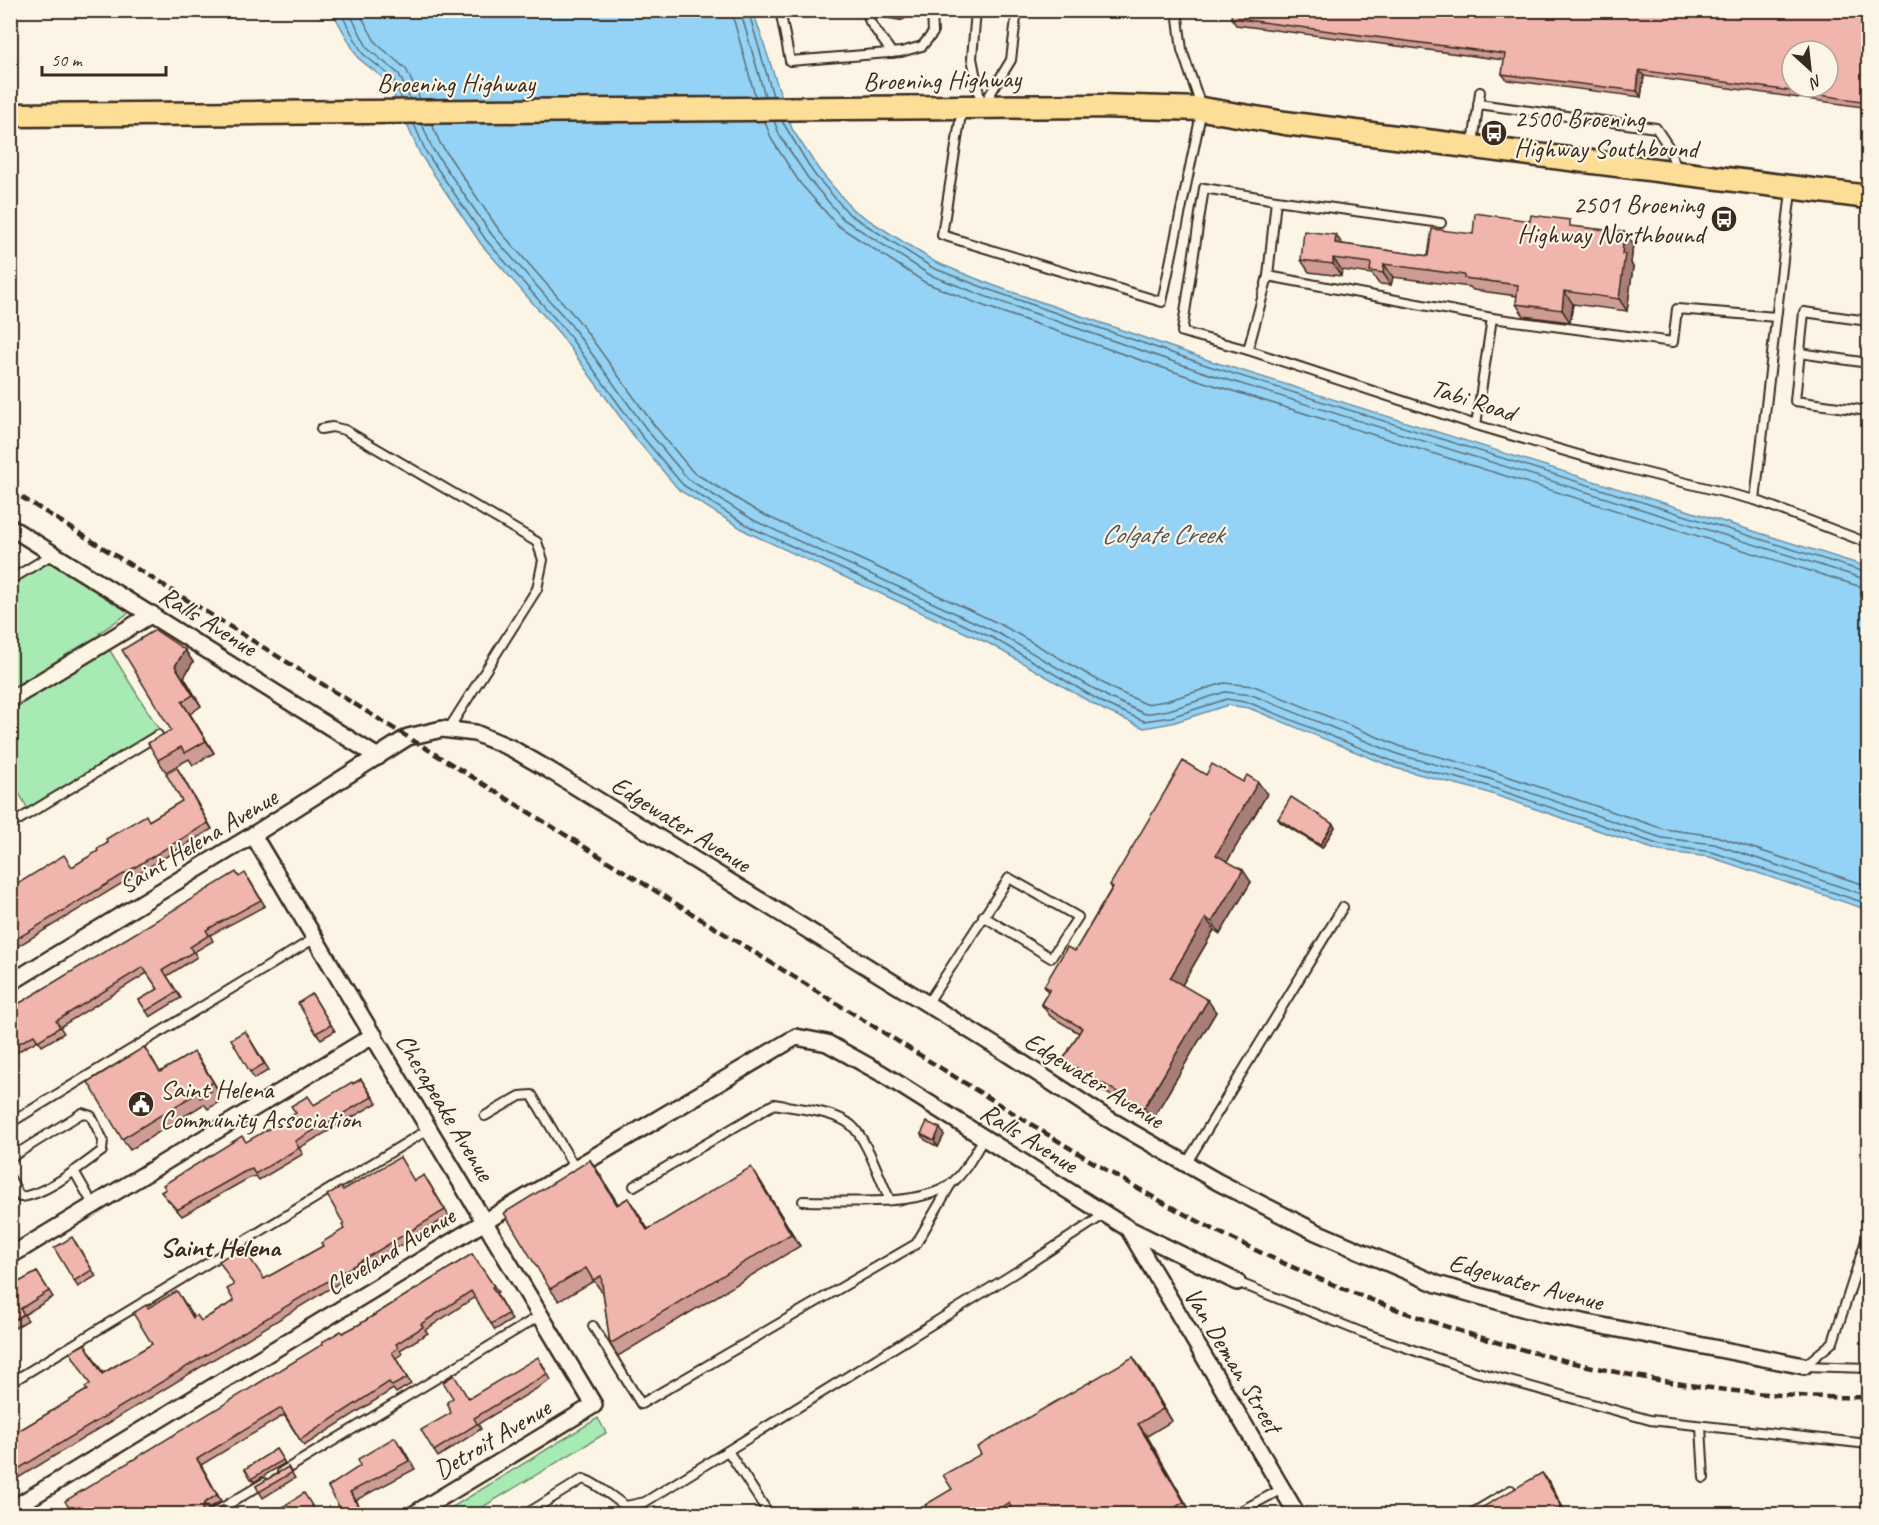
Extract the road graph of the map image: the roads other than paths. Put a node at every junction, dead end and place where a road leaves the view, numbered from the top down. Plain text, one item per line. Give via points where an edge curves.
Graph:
1 (780, 10) edge
2 (866, 10) edge
3 (873, 10) edge
4 (907, 10) edge
5 (932, 10) edge
6 (976, 10) edge
7 (1017, 10) edge
8 (1177, 10) edge
9 (892, 53) junction
10 (1480, 92) dead end
11 (1478, 104) junction
12 (972, 108) junction
13 (1202, 109) junction
14 (10, 115) edge
15 (1473, 146) junction
16 (1679, 173) junction
17 (1791, 189) junction
18 (1869, 197) edge
19 (1276, 200) junction
20 (1441, 223) dead end
21 (1268, 276) junction
22 (1776, 317) junction
23 (1492, 318) junction
24 (1869, 321) edge
25 (1248, 350) junction
26 (1800, 353) junction
27 (1869, 363) edge
28 (1869, 411) edge
29 (1476, 425) junction
30 (321, 429) dead end
31 (1755, 500) junction
32 (10, 527) edge
33 (1869, 543) edge
34 (54, 554) junction
35 (10, 579) edge
36 (152, 614) junction
37 (10, 700) edge
38 (448, 730) junction
39 (158, 735) edge
40 (408, 737) joint
41 (378, 757) junction
42 (10, 825) edge
43 (253, 835) junction
44 (1343, 907) dead end
45 (983, 916) junction
46 (315, 938) junction
47 (10, 983) edge
48 (927, 1004) junction
49 (374, 1035) junction
50 (796, 1037) joint
51 (485, 1116) dead end
52 (10, 1123) edge
53 (429, 1129) junction
54 (984, 1138) junction
55 (10, 1158) edge
56 (1186, 1164) junction
57 (575, 1168) junction
58 (74, 1171) junction
59 (10, 1178) edge
60 (951, 1184) junction
61 (634, 1186) dead end
62 (890, 1200) junction
63 (802, 1201) dead end
64 (94, 1206) junction
65 (1105, 1214) junction
66 (486, 1221) junction
67 (1129, 1229) junction
68 (1869, 1234) edge
69 (10, 1256) edge
70 (1237, 1282) joint
71 (542, 1314) junction
72 (593, 1326) dead end
73 (1804, 1366) junction
74 (1869, 1368) edge
75 (10, 1383) edge
76 (594, 1405) joint
77 (1701, 1427) junction
78 (1869, 1444) edge
79 (728, 1451) junction
80 (1704, 1478) dead end
81 (1282, 1489) junction
82 (1511, 1490) edge
83 (10, 1510) edge
84 (212, 1515) edge
85 (414, 1515) edge
86 (526, 1515) edge
87 (769, 1515) edge
88 (1235, 1515) edge
89 (1297, 1515) edge
90 (1471, 1515) edge

1 - 9 lane via 790,61
2 - 9 lane
3 - 4 lane via 901,15
5 - 9 lane via 933,33 922,46
6 - 12 lane
7 - 12 lane via 1011,60
8 - 13 lane via 1182,50
10 - 11 lane
11 - 15 lane
11 - 16 lane via 1656,128
12 - 13 main road, Broening Highway
12 - 13 lane via 942,236 1162,302
12 - 14 main road, Broening Highway
13 - 15 main road, Broening Highway
15 - 16 main road, Broening Highway
16 - 17 main road, Broening Highway
17 - 18 main road, Broening Highway
17 - 22 lane
19 - 20 lane
19 - 21 lane
19 - 25 lane, Tabi Road via 1204,188 1182,332
21 - 23 lane
21 - 25 lane
22 - 23 lane via 1677,309 1673,342
22 - 31 lane
23 - 29 lane
24 - 26 lane via 1804,312
25 - 29 lane, Tabi Road
26 - 27 lane
26 - 28 lane via 1795,401
29 - 31 lane, Tabi Road
30 - 38 lane via 345,430 537,542 543,560 537,589
31 - 33 lane, Tabi Road
32 - 34 street, Ralls Avenue
34 - 35 lane
34 - 36 street, Ralls Avenue
36 - 37 street
36 - 41 street, Ralls Avenue
38 - 40 street, Edgewater Avenue
38 - 48 street, Edgewater Avenue via 489,737 511,748
39 - 42 lane
40 - 41 street, Saint Helena Avenue
41 - 43 street, Saint Helena Avenue
43 - 46 street, Chesapeake Avenue
43 - 47 street, Saint Helena Avenue
44 - 56 lane
45 - 45 lane via 1010,878 1078,917 1052,958
45 - 48 lane
46 - 49 street, Chesapeake Avenue
46 - 52 lane
48 - 56 street, Edgewater Avenue
49 - 53 street, Chesapeake Avenue
49 - 64 street
50 - 54 street, Ralls Avenue via 827,1043
50 - 57 street, Cleveland Avenue
51 - 57 lane via 520,1096 532,1095
53 - 66 street, Chesapeake Avenue
53 - 75 lane
54 - 60 lane
54 - 65 street, Ralls Avenue
55 - 58 lane via 82,1113 91,1116 104,1140 102,1151
56 - 73 street, Edgewater Avenue via 1316,1232 1437,1284 1576,1322
57 - 66 street, Cleveland Avenue
58 - 59 lane via 30,1196 20,1197
58 - 64 lane
60 - 62 lane via 914,1199
60 - 72 lane via 916,1244 641,1404
61 - 62 lane via 774,1104 822,1113 851,1124
62 - 63 lane
64 - 69 street
65 - 67 street, Ralls Avenue
65 - 79 lane
66 - 71 street, Chesapeake Avenue
66 - 83 street, Cleveland Avenue
67 - 70 street, Ralls Avenue
67 - 81 street, Van Deman Street
68 - 73 lane via 1833,1342
70 - 77 lane via 1360,1332 1474,1371 1650,1420
71 - 76 street, Chesapeake Avenue
71 - 84 lane
73 - 74 lane
76 - 85 street, Detroit Avenue
77 - 78 lane
77 - 80 lane
79 - 86 lane via 645,1502 626,1506 584,1479
79 - 87 lane
81 - 88 lane
81 - 89 street, Van Deman Street
82 - 90 lane

